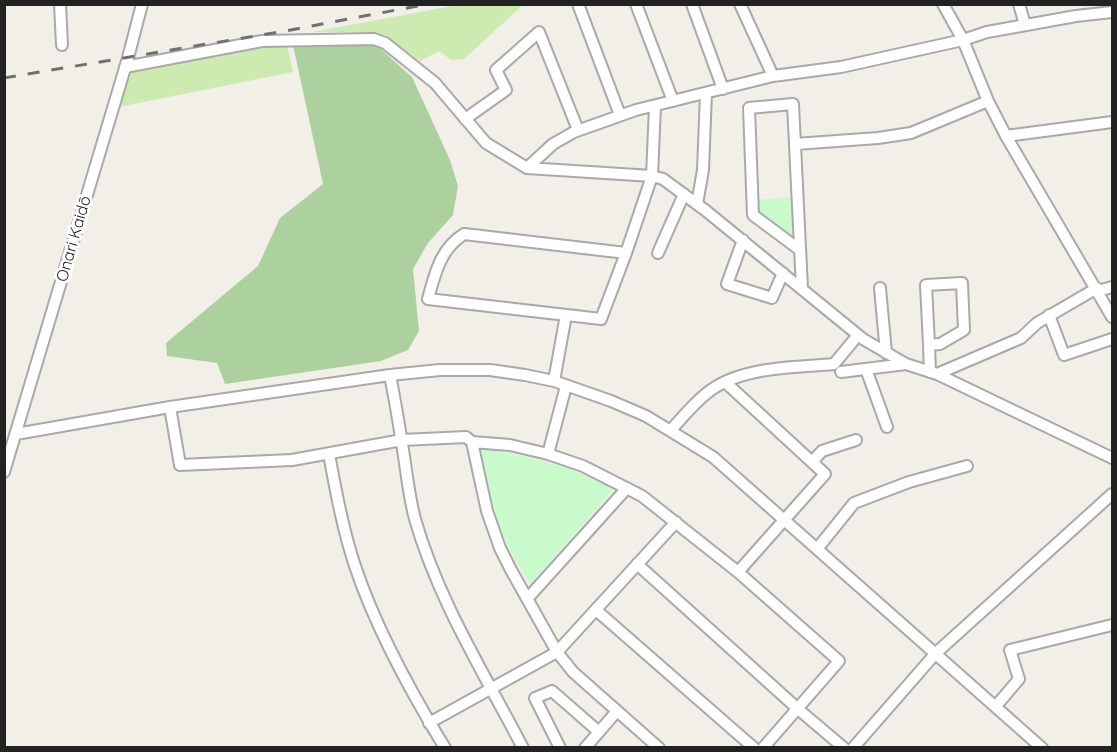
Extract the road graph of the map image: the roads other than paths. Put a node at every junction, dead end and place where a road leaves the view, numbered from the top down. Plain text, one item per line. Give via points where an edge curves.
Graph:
1 (60, 4) edge
2 (142, 4) edge
3 (578, 4) edge
4 (636, 4) edge
5 (692, 4) edge
6 (740, 4) edge
7 (943, 4) edge
8 (1019, 4) edge
9 (1073, 4) edge
10 (1113, 12) edge
11 (1076, 16) junction
12 (1025, 25) junction
13 (963, 40) junction
14 (62, 45) dead end
15 (125, 67) junction
16 (773, 76) junction
17 (723, 88) junction
18 (706, 93) junction
19 (673, 101) junction
20 (988, 101) junction
21 (655, 106) junction
22 (620, 115) junction
23 (465, 119) junction
24 (1113, 122) edge
25 (578, 130) junction
26 (1006, 136) junction
27 (795, 144) junction
28 (527, 168) junction
29 (652, 176) junction
30 (684, 194) junction
31 (697, 204) junction
32 (743, 240) junction
33 (800, 250) junction
34 (626, 252) junction
35 (658, 253) dead end
36 (783, 273) junction
37 (1113, 287) edge
38 (802, 288) junction
39 (880, 288) dead end
40 (1097, 289) junction
41 (566, 315) junction
42 (1049, 315) junction
43 (1113, 317) edge
44 (858, 335) junction
45 (1113, 339) edge
46 (929, 345) junction
47 (886, 353) junction
48 (906, 364) junction
49 (866, 369) junction
50 (841, 372) dead end
51 (933, 373) junction
52 (390, 375) junction
53 (554, 381) junction
54 (725, 382) junction
55 (566, 386) junction
56 (170, 407) junction
57 (887, 427) dead end
58 (671, 430) junction
59 (16, 434) junction
60 (402, 440) junction
61 (856, 440) dead end
62 (472, 442) junction
63 (329, 454) junction
64 (548, 454) junction
65 (1113, 458) edge
66 (812, 462) junction
67 (967, 466) dead end
68 (4, 472) edge
69 (627, 488) junction
70 (1113, 494) edge
71 (676, 522) junction
72 (784, 522) junction
73 (817, 549) junction
74 (637, 564) junction
75 (738, 572) junction
76 (527, 599) junction
77 (596, 610) junction
78 (1113, 625) edge
79 (557, 652) junction
80 (936, 652) junction
81 (493, 689) junction
82 (996, 706) junction
83 (798, 709) junction
84 (617, 711) junction
85 (429, 723) junction
86 (598, 732) junction
87 (445, 747) edge
88 (523, 747) edge
89 (560, 747) edge
90 (585, 747) edge
91 (659, 747) edge
92 (754, 747) edge
93 (763, 747) edge
94 (844, 747) edge
95 (853, 747) edge
96 (1042, 747) edge

1 - 14 street
2 - 15 street, Onari Kaidō
3 - 22 street
4 - 19 street
5 - 17 street
6 - 16 street
7 - 13 street
8 - 12 street
9 - 11 street
10 - 11 street
11 - 12 street
12 - 13 street
13 - 16 street via 841,67
13 - 20 street
15 - 23 street via 262,41 374,39 435,83
15 - 59 street, Onari Kaidō
16 - 17 street
17 - 18 street
18 - 19 street
18 - 31 street via 703,170
19 - 21 street
20 - 26 street
20 - 27 street via 911,133
21 - 22 street
21 - 29 street
22 - 25 street
23 - 25 street via 506,90 496,70 538,32
23 - 28 street via 486,142
24 - 26 street
25 - 28 street via 553,144
26 - 40 street
27 - 33 street
27 - 33 street via 793,104 749,108 753,214
28 - 29 street
29 - 30 street
29 - 34 street
30 - 31 street
30 - 35 street
31 - 32 street
32 - 36 street
32 - 36 street via 727,284 772,298
33 - 38 street
34 - 41 street via 601,319
34 - 41 street via 464,234 440,258 428,299
36 - 38 street
37 - 40 street
38 - 44 street
39 - 47 street
40 - 42 street
40 - 43 street
41 - 53 street
42 - 45 street via 1064,355
42 - 51 street via 1021,338
44 - 47 street
44 - 54 street via 834,363 760,372
46 - 46 street via 926,285 962,283 964,330 940,344
46 - 51 street
47 - 48 street
48 - 49 street
48 - 51 street
49 - 50 street
49 - 57 street
51 - 65 street
52 - 53 street via 490,370
52 - 56 street
52 - 60 street
53 - 55 street
54 - 58 street via 709,392
54 - 66 street
55 - 58 street via 611,401
55 - 64 street
56 - 59 street
56 - 63 street via 180,465 292,460
58 - 72 street via 713,457
59 - 68 street, Onari Kaidō
60 - 62 street via 466,437
60 - 63 street
60 - 81 street via 415,519 427,555
61 - 66 street via 822,451
62 - 64 street
62 - 76 street via 487,511 500,548
63 - 85 street via 355,566 381,629
64 - 69 street
66 - 72 street via 825,474
67 - 73 street via 854,503
69 - 71 street
69 - 76 street
70 - 80 street
71 - 74 street
71 - 75 street
72 - 73 street
72 - 75 street
73 - 80 street
74 - 77 street
74 - 83 street
75 - 83 street via 839,661
76 - 79 street
77 - 79 street
77 - 92 street
78 - 82 street via 1010,650 1020,679
79 - 81 street
79 - 84 street via 573,672
80 - 82 street
80 - 95 street
81 - 85 street
81 - 88 street
82 - 96 street
83 - 93 street
83 - 94 street
84 - 86 street
84 - 91 street
85 - 87 street
86 - 89 street via 552,690 535,698
86 - 90 street

